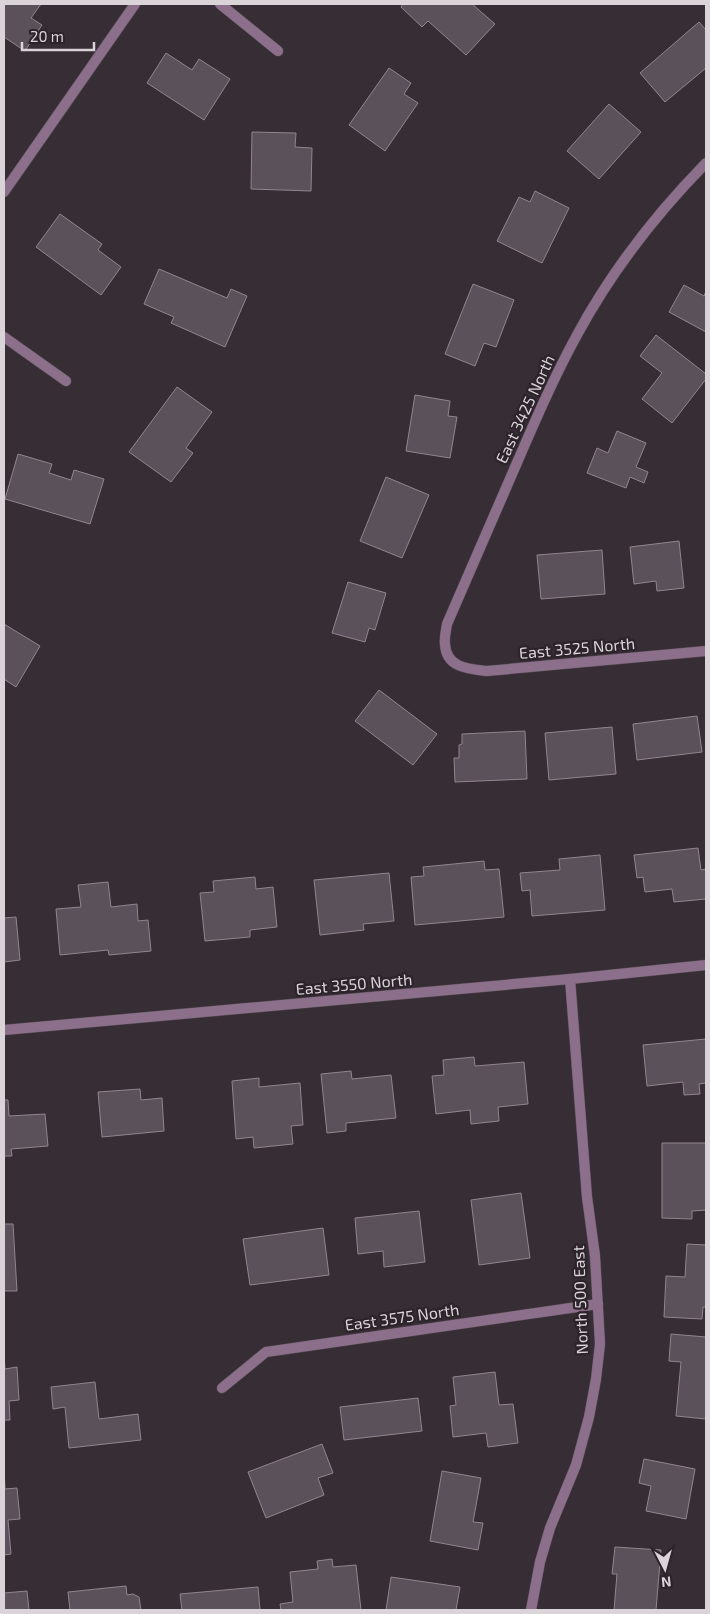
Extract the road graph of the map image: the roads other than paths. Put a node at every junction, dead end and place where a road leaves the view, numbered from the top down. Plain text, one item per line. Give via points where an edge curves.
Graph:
1 (135, 4) edge
2 (220, 4) edge
3 (278, 51) dead end
4 (706, 163) edge
5 (4, 192) edge
6 (4, 337) edge
7 (66, 381) dead end
8 (706, 651) edge
9 (452, 661) joint
10 (706, 965) edge
11 (570, 979) junction
12 (4, 1030) edge
13 (598, 1304) junction
14 (222, 1388) dead end
15 (531, 1610) edge

1 - 5 street
2 - 3 street
4 - 9 street, East 3425 North via 644,233 611,278 550,386 446,624 444,646
6 - 7 street
8 - 9 street, East 3525 North via 487,671 466,669
10 - 11 street, East 3550 North
11 - 12 street, East 3550 North
11 - 13 street, North 500 East
13 - 14 street, East 3575 North via 266,1352
13 - 15 street, North 500 East via 600,1344 589,1417 576,1465 542,1553

